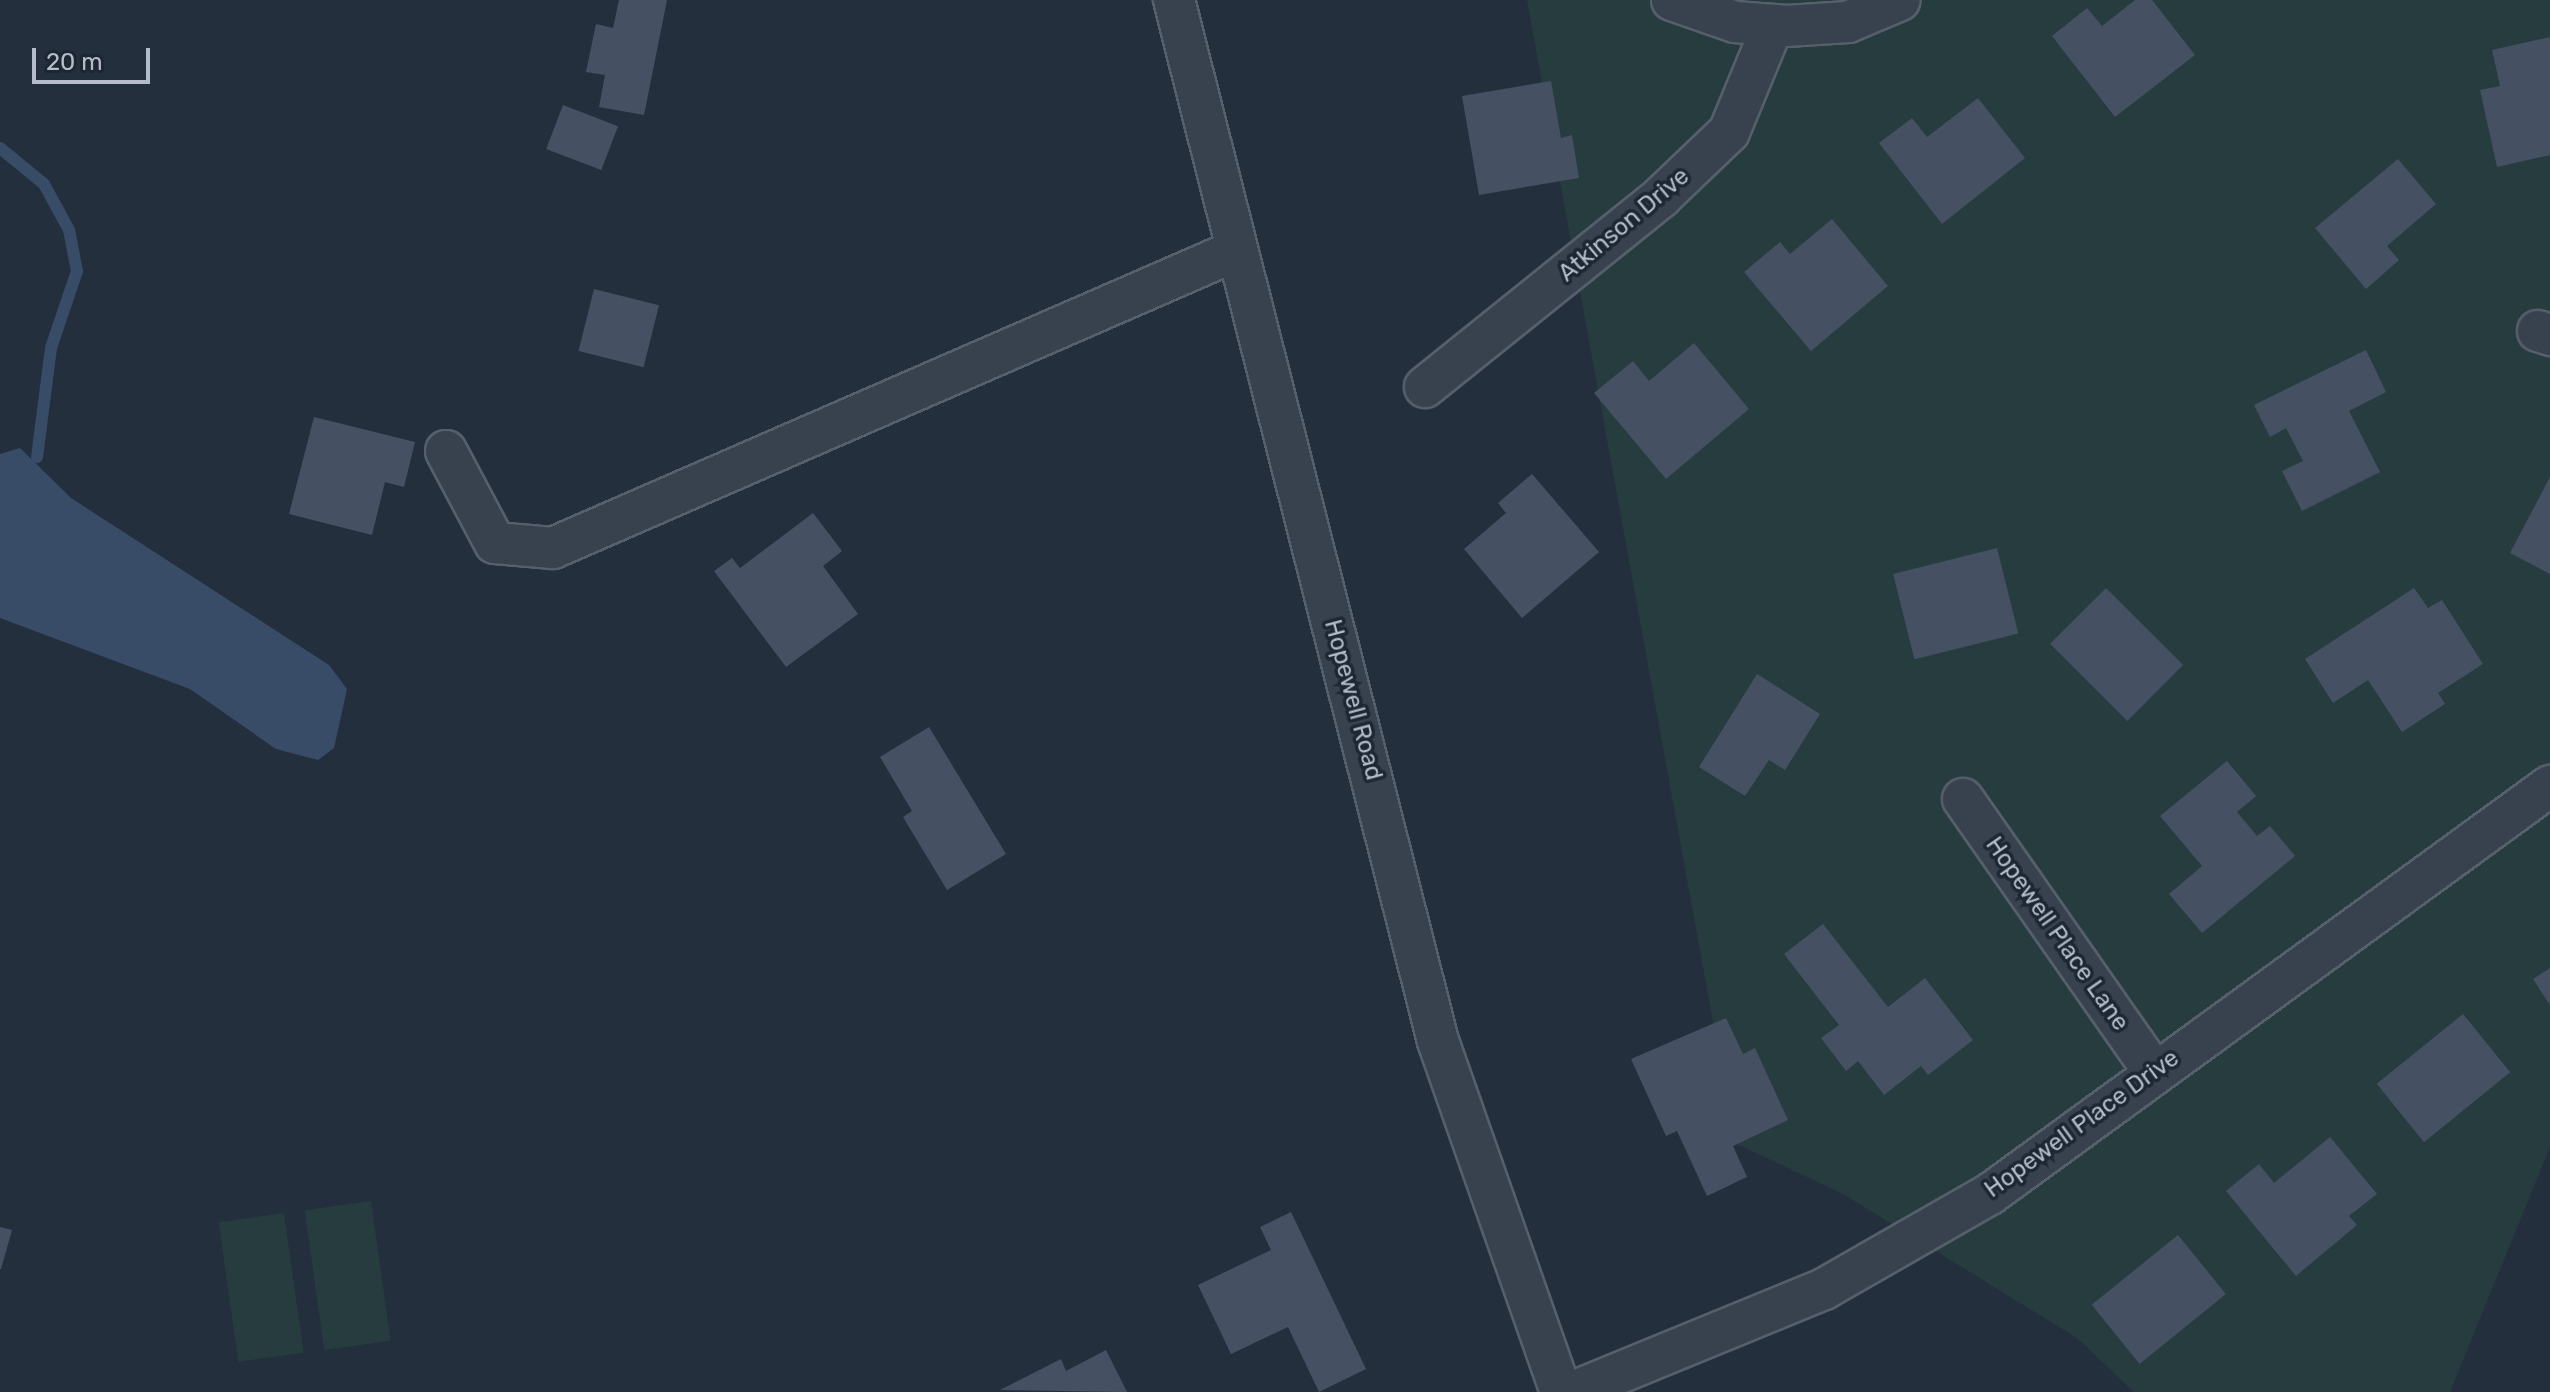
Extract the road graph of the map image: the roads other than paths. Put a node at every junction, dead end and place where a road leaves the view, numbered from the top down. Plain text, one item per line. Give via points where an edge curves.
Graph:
1 (1174, 0) edge
2 (1672, 0) edge
3 (1900, 0) edge
4 (1773, 25) junction
5 (1237, 250) junction
6 (1425, 387) dead end
7 (446, 451) dead end
8 (2550, 786) edge
9 (1963, 799) dead end
10 (2152, 1069) junction
11 (1561, 1392) edge
12 (1573, 1392) edge

1 - 5 street, Hopewell Road
2 - 4 street via 1735,22
3 - 4 street via 1848,22
4 - 6 street, Atkinson Drive via 1729,132 1661,197
5 - 7 street via 553,548 495,543
5 - 11 street, Hopewell Road via 1438,1041
8 - 10 street, Hopewell Place Drive
9 - 10 street, Hopewell Place Lane
10 - 12 street, Hopewell Place Drive via 1990,1194 1824,1289

